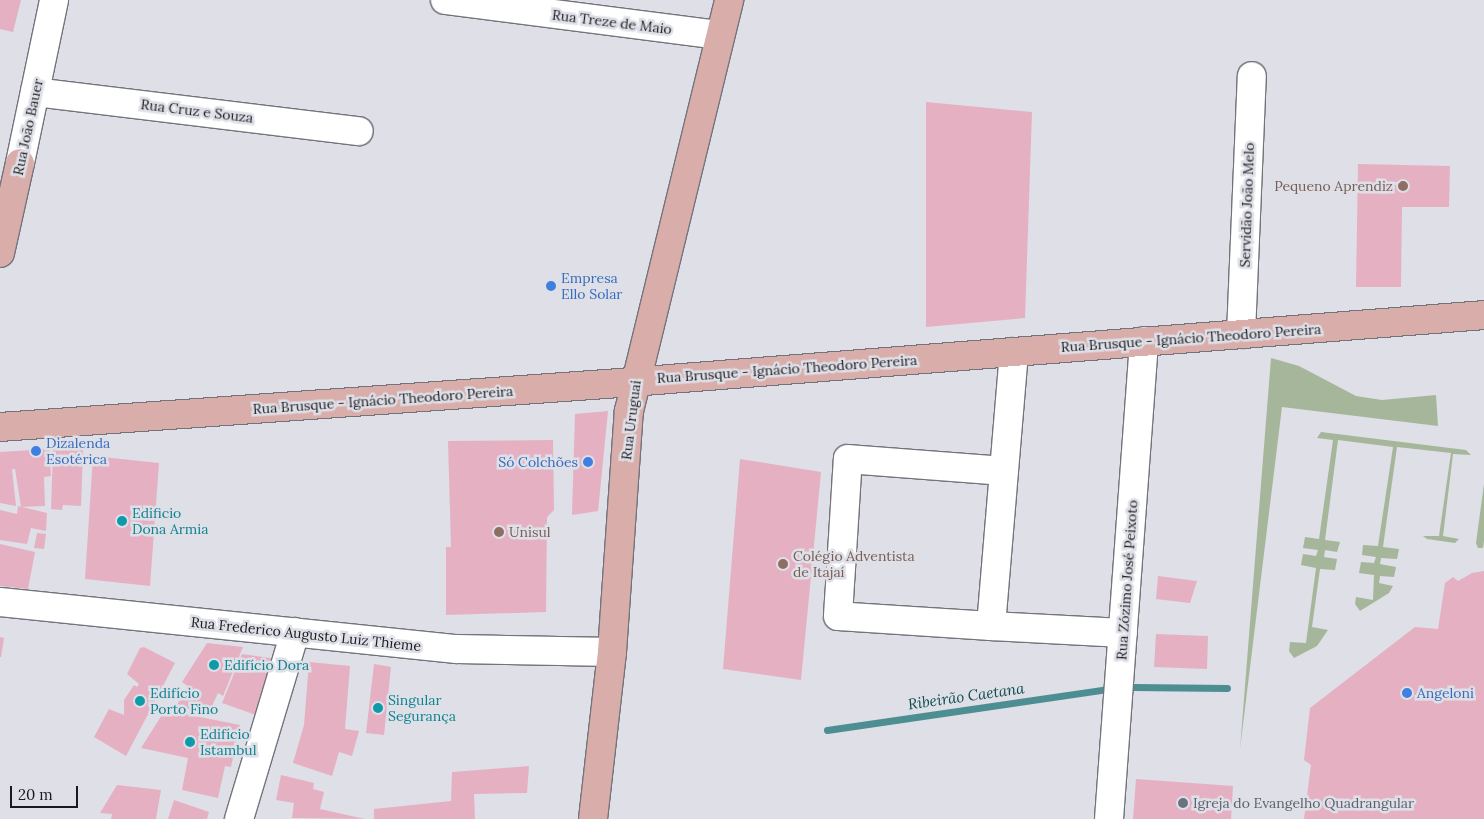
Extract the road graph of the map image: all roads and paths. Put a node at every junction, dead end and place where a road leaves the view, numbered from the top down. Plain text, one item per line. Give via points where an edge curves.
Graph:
1 (54, 0) edge
2 (729, 0) edge
3 (454, 1) edge
4 (720, 35) junction
5 (1252, 76) dead end
6 (36, 92) junction
7 (359, 131) dead end
8 (10, 168) edge
9 (4, 206) edge
10 (0, 253) edge
11 (1484, 314) edge
12 (1241, 334) junction
13 (1144, 342) junction
14 (1014, 352) junction
15 (635, 380) junction
16 (0, 427) edge
17 (1004, 471) junction
18 (0, 602) edge
19 (992, 626) junction
20 (295, 632) junction
21 (1122, 633) junction
22 (612, 652) junction
23 (239, 819) edge
24 (593, 819) edge
25 (1109, 819) edge

1 - 6 street, Rua João Bauer
2 - 4 main road, Rua Uruguai
3 - 4 street, Rua Treze de Maio
4 - 15 main road, Rua Uruguai
5 - 12 street, Servidão João Melo
6 - 7 street, Rua Cruz e Souza
6 - 8 street, Rua João Bauer
8 - 9 main road, Rua João Bauer
9 - 10 main road, Rua João Bauer
11 - 12 main road, Rua Brusque - Ignácio Theodoro Pereira
12 - 13 main road, Rua Brusque - Ignácio Theodoro Pereira
13 - 14 main road, Rua Brusque - Ignácio Theodoro Pereira
13 - 21 street, Rua Zózimo José Peixoto
14 - 15 main road, Rua Brusque - Ignácio Theodoro Pereira
14 - 17 street
15 - 16 main road, Rua Brusque - Ignácio Theodoro Pereira
15 - 22 main road, Rua Uruguai via 629,410
17 - 19 street
17 - 19 street via 848,459 838,616
18 - 20 street, Rua Frederico Augusto Luiz Thieme
19 - 21 street
20 - 22 street, Rua Frederico Augusto Luiz Thieme via 457,650
20 - 23 street
21 - 25 street, Rua Zózimo José Peixoto
22 - 24 main road, Rua Uruguai

